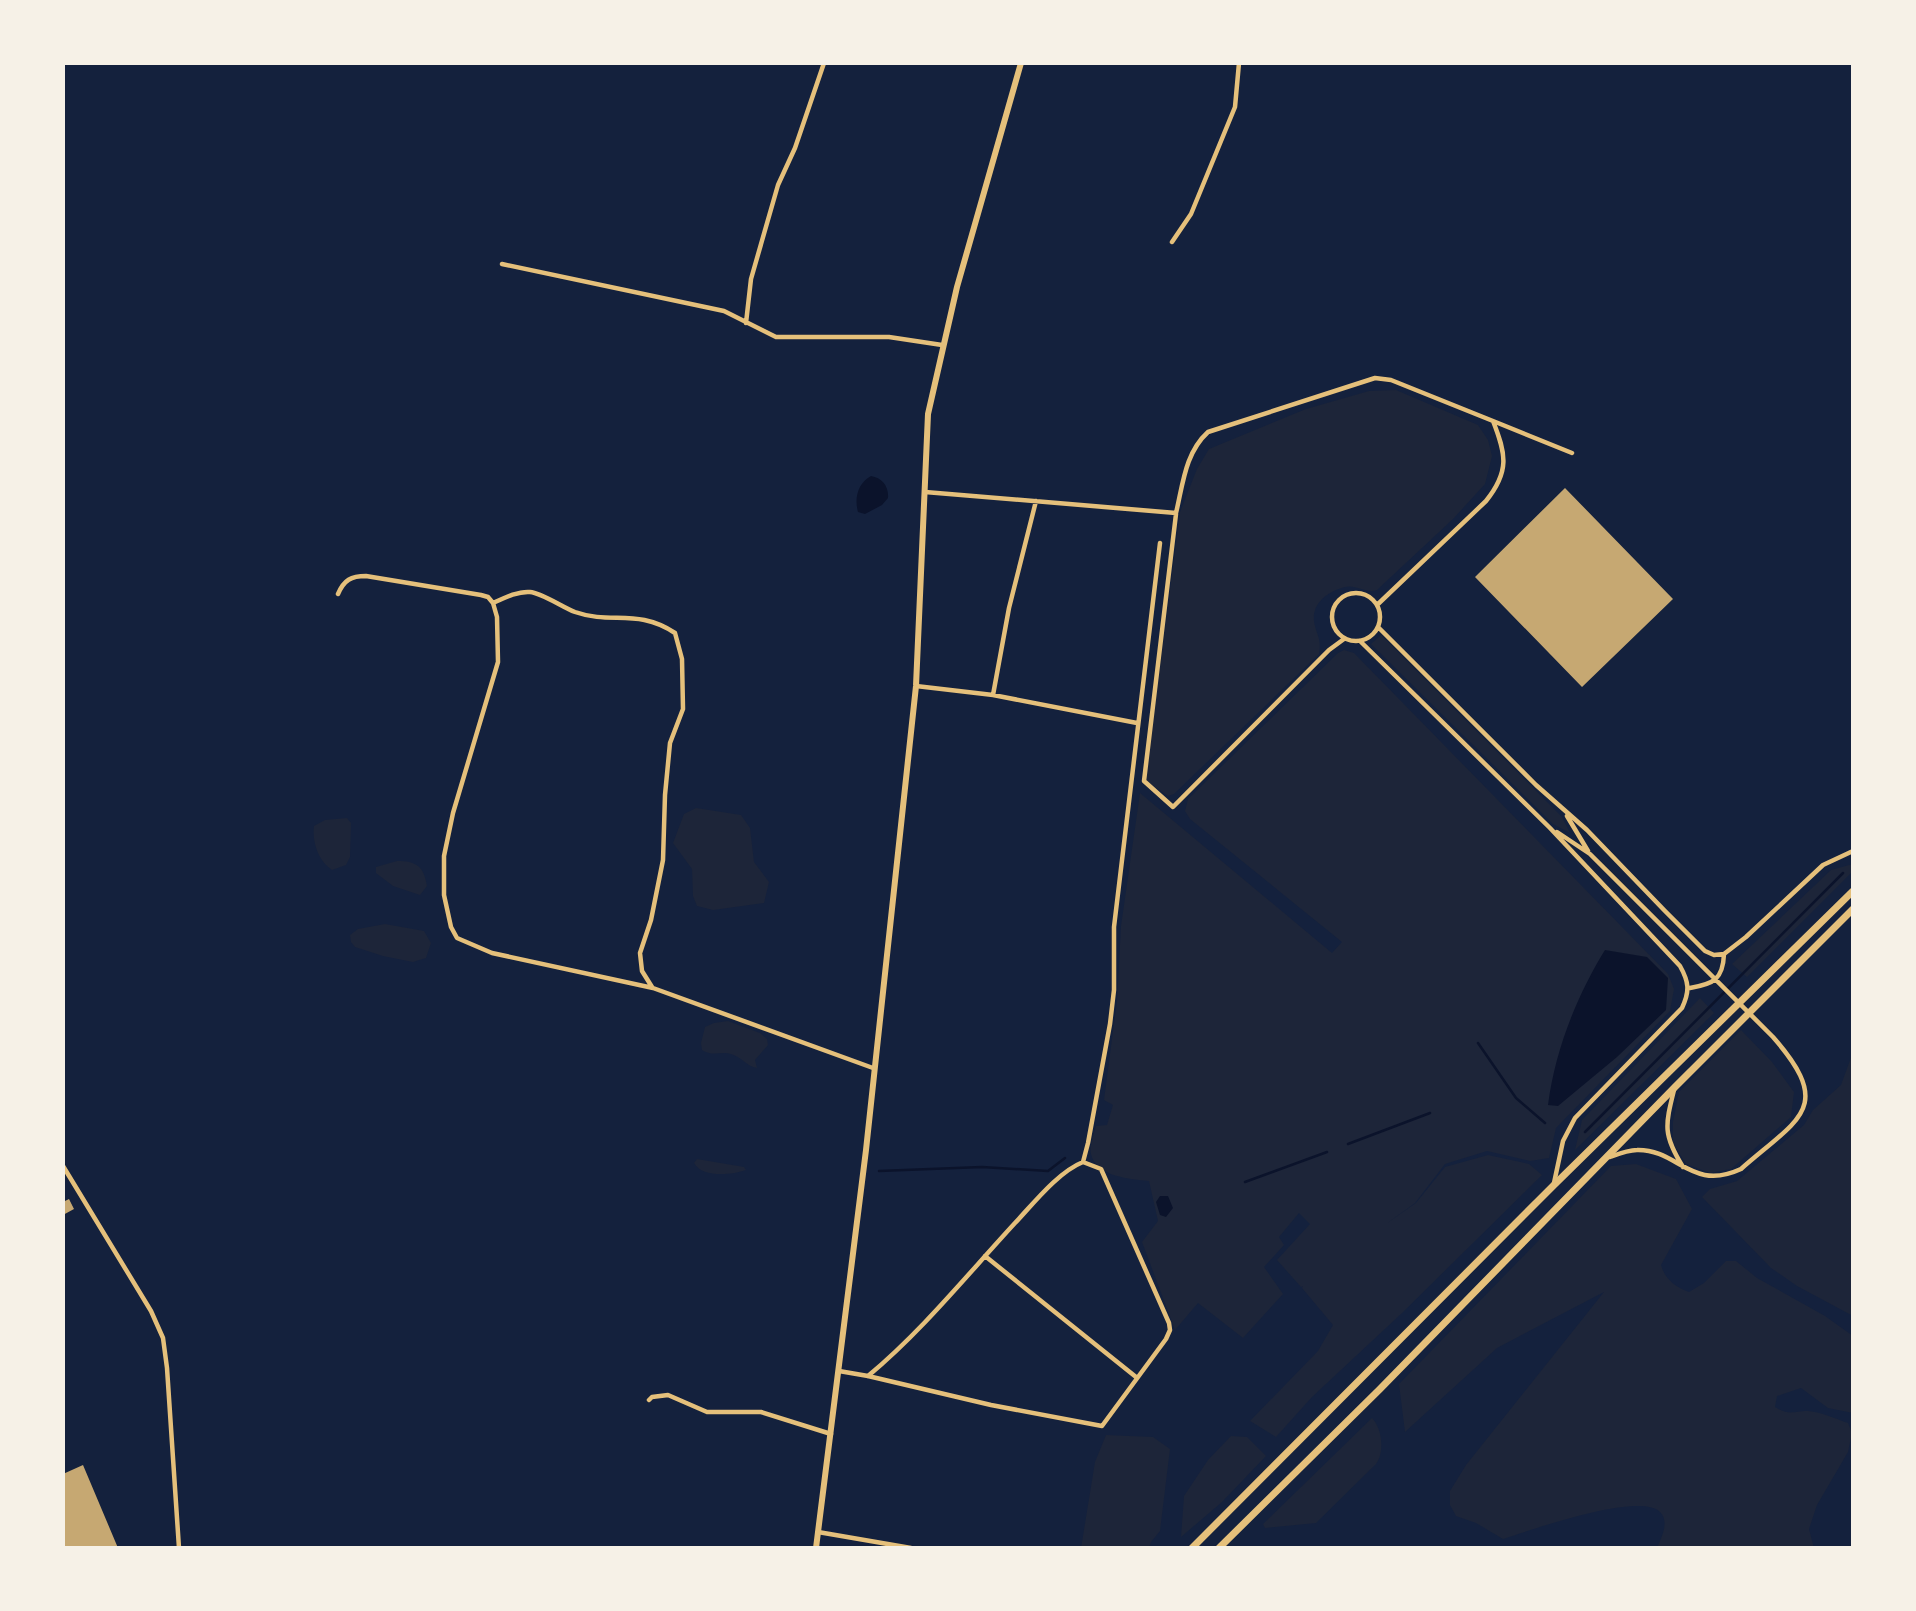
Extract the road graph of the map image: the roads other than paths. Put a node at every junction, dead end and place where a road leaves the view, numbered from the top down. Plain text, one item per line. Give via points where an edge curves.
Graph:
1 (824, 63) edge
2 (1021, 63) edge
3 (1239, 63) edge
4 (1172, 242) dead end
5 (502, 264) dead end
6 (746, 323) junction
7 (942, 345) junction
8 (1493, 421) junction
9 (1572, 453) dead end
10 (924, 492) junction
11 (1036, 501) junction
12 (1176, 513) junction
13 (1160, 543) dead end
14 (338, 594) dead end
15 (493, 603) junction
16 (1377, 605) junction
17 (1378, 627) junction
18 (1345, 639) junction
19 (1360, 641) junction
20 (916, 686) junction
21 (993, 695) junction
22 (1137, 723) junction
23 (1565, 813) junction
24 (1550, 828) junction
25 (1853, 851) edge
26 (1590, 854) junction
27 (1853, 891) edge
28 (1853, 909) edge
29 (1724, 954) junction
30 (653, 988) junction
31 (1689, 988) junction
32 (873, 1068) junction
33 (1674, 1088) junction
34 (1608, 1157) junction
35 (1083, 1162) junction
36 (63, 1166) edge
37 (1683, 1168) junction
38 (1553, 1186) junction
39 (985, 1256) junction
40 (839, 1371) junction
41 (868, 1376) junction
42 (1136, 1377) junction
43 (649, 1400) dead end
44 (831, 1434) junction
45 (818, 1532) junction
46 (179, 1548) edge
47 (816, 1548) edge
48 (911, 1548) edge
49 (1192, 1548) edge
50 (1219, 1548) edge

1 - 6 street via 778,185 751,279
2 - 7 main road
3 - 4 street via 1235,107 1191,214
5 - 6 street via 724,311
6 - 7 street via 776,337 889,337
7 - 10 main road via 928,414
8 - 9 street
8 - 12 street via 1376,378 1208,432 1189,457
8 - 16 street via 1504,451 1497,487
10 - 11 street
10 - 20 main road
11 - 12 street
11 - 21 street
12 - 18 street via 1144,780 1173,807
13 - 22 street
14 - 15 street via 347,579 366,576 481,595
15 - 30 street via 498,662 444,856 444,895 451,927 457,938 484,950
15 - 30 street via 530,592 576,613 631,617 675,633 682,659 683,709 670,743 663,860 640,953 642,971
16 - 17 street
16 - 18 street via 1358,593 1342,597 1332,618
17 - 19 street
17 - 23 street
18 - 19 street
19 - 24 street
20 - 21 street
20 - 32 main road
21 - 22 street
22 - 35 street via 1114,927 1110,1024
23 - 26 street
23 - 29 street via 1706,951
24 - 26 street
24 - 31 street via 1680,966
25 - 29 street via 1823,865
26 - 37 street via 1773,1037 1801,1073 1806,1089 1801,1114 1741,1169 1717,1177
27 - 38 highway
28 - 33 highway
29 - 31 street via 1716,980
30 - 32 street
31 - 38 street via 1682,1008 1575,1118 1563,1142
32 - 40 main road
33 - 34 highway
33 - 37 street via 1667,1119 1668,1144
34 - 37 street via 1637,1150 1658,1154
34 - 50 highway
35 - 39 street via 1067,1170
35 - 42 street via 1101,1169 1169,1322 1166,1339
36 - 46 street via 163,1338
38 - 49 highway
39 - 41 street via 897,1352
39 - 42 street
40 - 41 street
40 - 44 main road
41 - 42 street via 1102,1426
43 - 44 street via 668,1395 707,1412 761,1412
44 - 45 main road
45 - 47 main road
45 - 48 street

